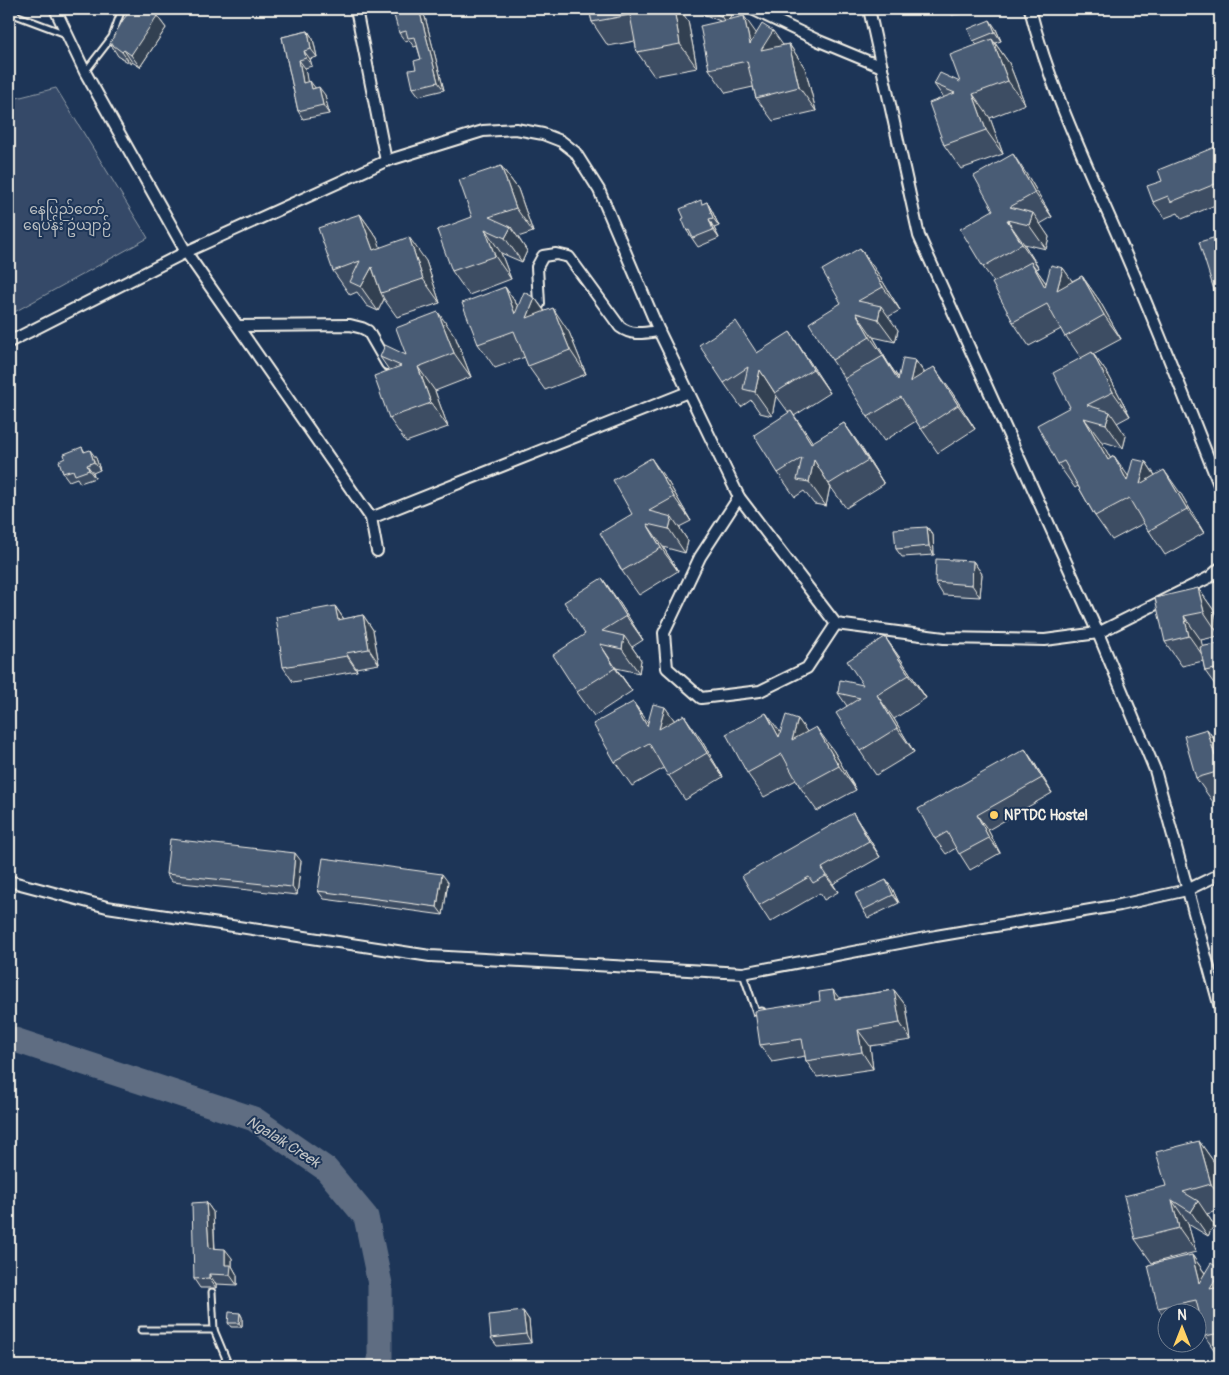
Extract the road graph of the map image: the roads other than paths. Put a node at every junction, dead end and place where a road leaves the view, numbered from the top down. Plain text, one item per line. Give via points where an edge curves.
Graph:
1 (9, 9) edge
2 (55, 9) edge
3 (122, 9) edge
4 (356, 9) edge
5 (752, 9) edge
6 (869, 9) edge
7 (1030, 9) edge
8 (66, 34) junction
9 (882, 67) junction
10 (85, 72) junction
11 (386, 161) junction
12 (186, 252) junction
13 (539, 304) dead end
14 (239, 326) junction
15 (659, 331) junction
16 (9, 342) edge
17 (389, 368) edge
18 (688, 392) junction
19 (1220, 487) edge
20 (738, 497) junction
21 (372, 518) junction
22 (377, 551) dead end
23 (1220, 568) edge
24 (836, 624) junction
25 (1098, 633) junction
26 (1220, 874) edge
27 (9, 881) edge
28 (1187, 890) junction
29 (742, 973) junction
30 (1220, 1008) edge
31 (766, 1010) edge
32 (212, 1292) dead end
33 (141, 1330) dead end
34 (214, 1330) junction
35 (229, 1366) edge

1 - 8 lane via 18,16
2 - 8 street
3 - 10 lane via 112,37
4 - 11 street
5 - 9 street
6 - 9 street
7 - 19 street via 1036,35 1066,116 1130,263
8 - 10 street
9 - 25 street via 919,236
10 - 12 street
11 - 12 street
11 - 15 street via 482,131 516,129 544,134 560,141 575,152 599,190
12 - 14 street
12 - 16 street
13 - 15 street via 537,267 544,256 556,254 569,257 620,327 635,334
14 - 17 street via 350,325 362,328 368,331
14 - 21 street
15 - 18 street
18 - 20 street
18 - 21 street
20 - 24 street
20 - 24 street via 700,557 664,633 667,668 701,698 760,690 807,668
21 - 22 street
23 - 25 street via 1210,577
24 - 25 street via 944,638 1045,640
25 - 28 street via 1155,770
26 - 28 street
27 - 29 street via 107,907 430,956
28 - 29 street
28 - 30 street
29 - 31 lane via 756,1012
32 - 34 lane
33 - 34 lane
34 - 35 lane

